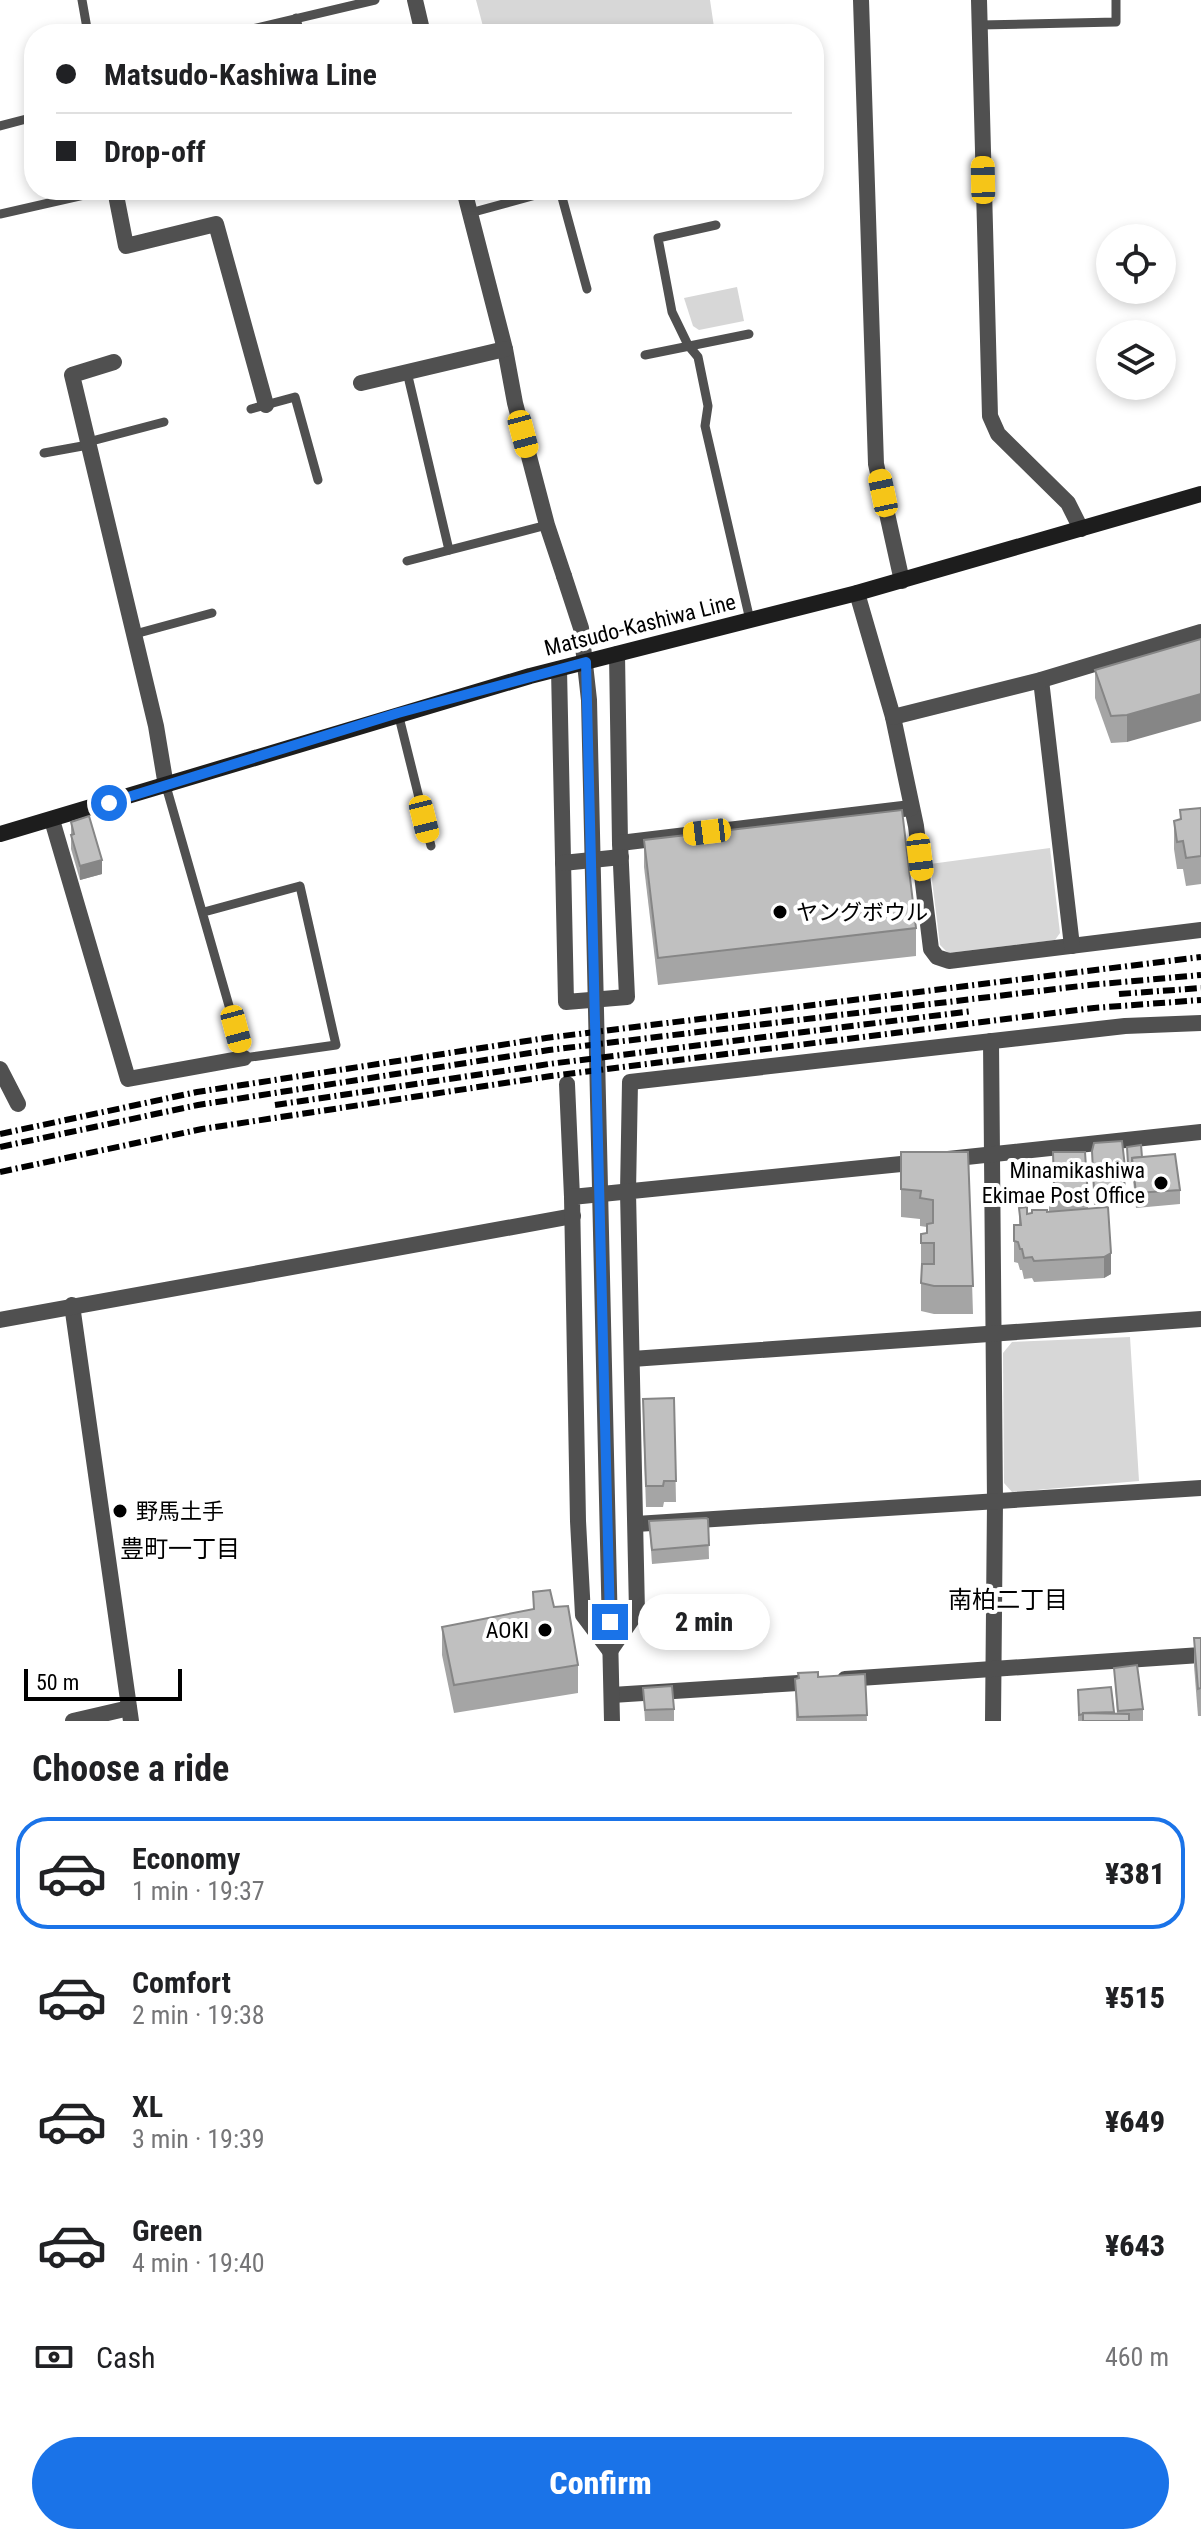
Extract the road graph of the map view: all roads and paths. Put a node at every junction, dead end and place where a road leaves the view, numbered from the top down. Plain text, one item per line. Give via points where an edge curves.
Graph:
1 (82, 0) edge
2 (375, 0) edge
3 (415, 0) edge
4 (861, 0) edge
5 (979, 0) edge
6 (1116, 0) edge
7 (296, 18) junction
8 (86, 24) edge
9 (272, 24) edge
10 (298, 24) edge
11 (421, 24) edge
12 (979, 25) junction
13 (24, 120) edge
14 (0, 126) edge
15 (62, 200) edge
16 (117, 200) edge
17 (467, 200) edge
18 (519, 200) edge
19 (560, 200) edge
20 (470, 213) junction
21 (0, 214) edge
22 (716, 225) dead end
23 (587, 289) dead end
24 (749, 334) dead end
25 (688, 345) junction
26 (505, 349) junction
27 (645, 355) dead end
28 (114, 362) dead end
29 (407, 372) junction
30 (361, 383) dead end
31 (259, 407) joint
32 (164, 422) dead end
33 (88, 443) junction
34 (44, 453) dead end
35 (318, 480) dead end
36 (1201, 494) edge
37 (547, 525) junction
38 (1081, 529) junction
39 (449, 550) junction
40 (407, 561) dead end
41 (902, 581) junction
42 (857, 593) junction
43 (212, 613) dead end
44 (750, 620) junction
45 (1201, 632) edge
46 (135, 634) junction
47 (617, 654) junction
48 (586, 662) junction
49 (559, 669) junction
50 (1041, 680) junction
51 (398, 713) junction
52 (893, 717) junction
53 (166, 786) junction
54 (911, 808) junction
55 (52, 820) junction
56 (0, 834) edge
57 (431, 846) dead end
58 (620, 850) junction
59 (563, 863) junction
60 (204, 912) junction
61 (1201, 930) edge
62 (1072, 946) junction
63 (1201, 1023) edge
64 (991, 1041) junction
65 (244, 1058) junction
66 (0, 1069) edge
67 (567, 1084) dead end
68 (18, 1104) dead end
69 (1201, 1132) edge
70 (990, 1154) junction
71 (628, 1192) junction
72 (572, 1197) junction
73 (573, 1216) junction
74 (72, 1305) junction
75 (1201, 1319) edge
76 (0, 1320) edge
77 (994, 1335) junction
78 (632, 1359) junction
79 (1201, 1488) edge
80 (995, 1501) junction
81 (636, 1524) junction
82 (610, 1651) junction
83 (1201, 1655) edge
84 (994, 1670) junction
85 (612, 1695) junction
86 (130, 1714) edge
87 (73, 1721) edge
88 (612, 1721) edge
89 (993, 1721) edge

1 - 8 lane
2 - 7 lane
3 - 11 street
4 - 41 street via 876,464
5 - 12 street
6 - 12 lane via 1116,22
7 - 9 lane
7 - 10 lane
12 - 38 street via 990,416 998,434 1068,503
13 - 14 lane
15 - 21 lane
16 - 31 street via 126,246 216,224
17 - 20 street
18 - 20 lane
19 - 23 lane
20 - 26 street
22 - 25 lane via 658,238 672,312
24 - 25 lane
25 - 27 lane
25 - 44 lane via 698,357 708,406 705,426
26 - 29 street
26 - 37 street
28 - 33 street via 72,375
29 - 30 street
29 - 39 lane
31 - 35 lane via 295,397
32 - 33 lane
33 - 34 lane
33 - 46 street
36 - 38 main road, Matsudo-Kashiwa Line
37 - 39 lane
37 - 48 street via 581,628
38 - 41 main road, Matsudo-Kashiwa Line
39 - 40 lane
41 - 42 main road, Matsudo-Kashiwa Line
42 - 44 main road, Matsudo-Kashiwa Line
42 - 52 street
43 - 46 lane
44 - 47 main road, Matsudo-Kashiwa Line
45 - 50 street
46 - 53 street
47 - 48 main road, Matsudo-Kashiwa Line
47 - 58 street
48 - 49 main road, Matsudo-Kashiwa Line
48 - 82 street
49 - 51 main road, Matsudo-Kashiwa Line
49 - 59 street
50 - 52 street
50 - 62 street
51 - 53 main road, Matsudo-Kashiwa Line
51 - 57 lane
52 - 54 street
53 - 55 main road, Matsudo-Kashiwa Line
53 - 60 lane
54 - 58 street
54 - 62 street via 931,949 937,957 949,961
55 - 56 main road, Matsudo-Kashiwa Line
55 - 65 street via 128,1079
58 - 59 street
58 - 59 street via 627,997 566,1002
60 - 65 lane
60 - 65 lane via 300,886 336,1045
61 - 62 street
63 - 64 street
64 - 70 street
64 - 71 street via 630,1082
66 - 68 street
67 - 72 street
69 - 70 street
70 - 71 street
70 - 77 street
71 - 72 street
71 - 78 street
72 - 73 street
73 - 74 street
73 - 82 street via 583,1615
74 - 76 street
74 - 86 street
75 - 77 street
77 - 78 street
77 - 80 street
78 - 81 street
79 - 80 street
80 - 81 street
80 - 84 street
81 - 82 street via 637,1612
82 - 85 street
83 - 84 street
84 - 85 street
84 - 89 street
85 - 88 street
86 - 87 street

